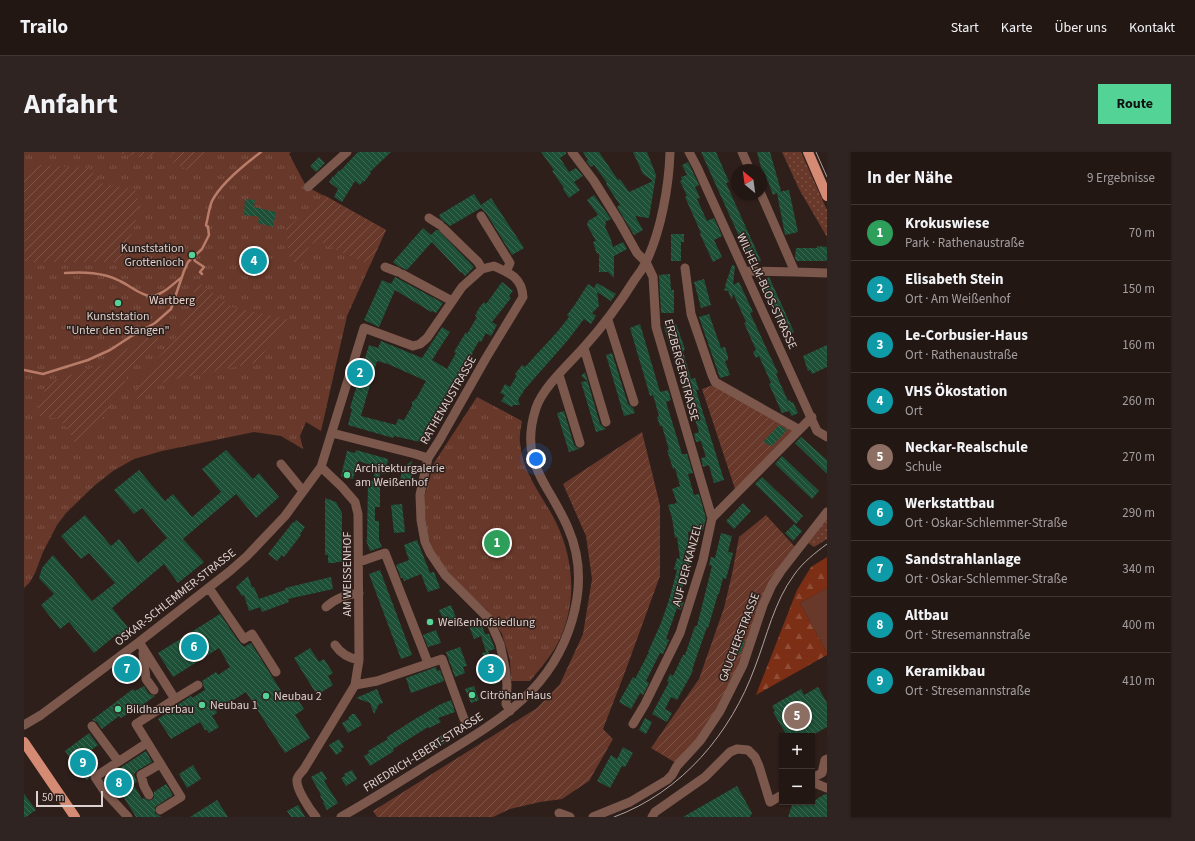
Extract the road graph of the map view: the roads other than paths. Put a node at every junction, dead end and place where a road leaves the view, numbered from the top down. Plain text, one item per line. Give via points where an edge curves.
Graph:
1 (347, 152) edge
2 (572, 152) edge
3 (670, 152) edge
4 (689, 152) edge
5 (742, 152) edge
6 (808, 152) edge
7 (747, 164) edge
8 (308, 187) dead end
9 (827, 196) edge
10 (764, 200) edge
11 (481, 216) dead end
12 (428, 218) dead end
13 (646, 262) junction
14 (385, 267) dead end
15 (685, 268) dead end
16 (482, 269) junction
17 (506, 272) junction
18 (745, 272) junction
19 (795, 272) junction
20 (827, 273) edge
21 (452, 301) junction
22 (608, 320) junction
23 (584, 348) junction
24 (558, 375) junction
25 (634, 402) dead end
26 (812, 417) junction
27 (606, 422) dead end
28 (798, 429) junction
29 (332, 434) junction
30 (827, 437) edge
31 (580, 443) dead end
32 (428, 458) junction
33 (281, 464) dead end
34 (321, 467) junction
35 (304, 491) junction
36 (827, 512) edge
37 (712, 518) junction
38 (359, 562) junction
39 (209, 588) junction
40 (359, 593) junction
41 (326, 607) dead end
42 (141, 646) junction
43 (335, 646) dead end
44 (359, 660) junction
45 (428, 663) junction
46 (276, 672) dead end
47 (198, 685) dead end
48 (355, 685) junction
49 (154, 690) dead end
50 (175, 700) junction
51 (510, 710) junction
52 (464, 719) dead end
53 (633, 724) dead end
54 (24, 725) edge
55 (92, 726) dead end
56 (24, 742) edge
57 (147, 743) junction
58 (827, 759) edge
59 (118, 761) junction
60 (160, 764) junction
61 (815, 776) edge
62 (815, 783) edge
63 (827, 788) edge
64 (149, 795) dead end
65 (779, 797) edge
66 (559, 813) dead end
67 (162, 814) edge
68 (75, 817) edge
69 (128, 817) edge
70 (316, 817) edge
71 (341, 817) edge
72 (570, 817) edge
73 (593, 817) edge
74 (652, 817) edge

1 - 8 street
2 - 13 street, ERZBERGERSTRASSE via 594,181 637,253
3 - 13 street, FRIEDRICH-EBERT-STRASSE via 668,184 656,235
4 - 18 street, WILHELM-BLOS-STRASSE
5 - 7 street
6 - 9 main road
10 - 19 street
11 - 17 street via 510,263
12 - 16 street via 442,227
13 - 22 street, FRIEDRICH-EBERT-STRASSE
13 - 37 street, ERZBERGERSTRASSE via 653,277 656,327
14 - 21 street
15 - 28 street via 692,314 715,382
16 - 17 street, RATHENAUSTRASSE via 494,266
16 - 21 street via 462,287
17 - 32 street, RATHENAUSTRASSE via 520,283 523,297
18 - 19 street
18 - 26 street, WILHELM-BLOS-STRASSE
19 - 20 street
21 - 29 street via 427,338 420,344 413,346 364,328
22 - 23 street, FRIEDRICH-EBERT-STRASSE
22 - 25 street
23 - 24 street, FRIEDRICH-EBERT-STRASSE
23 - 27 street
24 - 31 street
24 - 51 street, FRIEDRICH-EBERT-STRASSE via 537,407 531,444 533,461 568,528 576,552 579,584 573,619 563,644 545,674 525,698
26 - 28 street, AUF DER KANZEL
26 - 30 street, WILHELM-BLOS-STRASSE via 817,431
28 - 37 street, AUF DER KANZEL
29 - 32 street
29 - 34 street
32 - 51 street, RATHENAUSTRASSE via 420,495 425,542 445,575 489,619 500,644 506,680 506,704
33 - 35 street
34 - 35 street, OSKAR-SCHLEMMER-STRASSE
34 - 38 street, AM WEISSENHOF via 354,502 358,514
35 - 39 street, OSKAR-SCHLEMMER-STRASSE via 285,516 247,556
36 - 73 street, GAUCHERSTRASSE via 772,585 761,610 744,665 720,711 700,741 667,780 630,802
37 - 53 street, AUF DER KANZEL via 703,560 680,633
38 - 40 street, AM WEISSENHOF
38 - 45 street via 385,553
39 - 42 street, OSKAR-SCHLEMMER-STRASSE
39 - 46 street via 244,639 252,634
40 - 41 street via 344,596
40 - 44 street, AM WEISSENHOF
42 - 49 street via 146,679
42 - 50 street
42 - 54 street, OSKAR-SCHLEMMER-STRASSE
43 - 44 street via 340,653
44 - 48 street, AM WEISSENHOF
45 - 48 street via 377,681
45 - 52 street via 442,659
47 - 50 street
48 - 70 street, AM WEISSENHOF via 296,782
50 - 57 street via 136,724
51 - 71 street, FRIEDRICH-EBERT-STRASSE via 472,737
55 - 59 street
56 - 68 main road
57 - 59 street
57 - 60 street
58 - 61 street via 822,773
59 - 69 street via 95,777
60 - 64 street via 141,775
60 - 67 street via 180,797 169,804
62 - 63 street
65 - 74 street via 770,802 755,757 748,750 737,749 730,752 705,777 655,812
66 - 72 street

